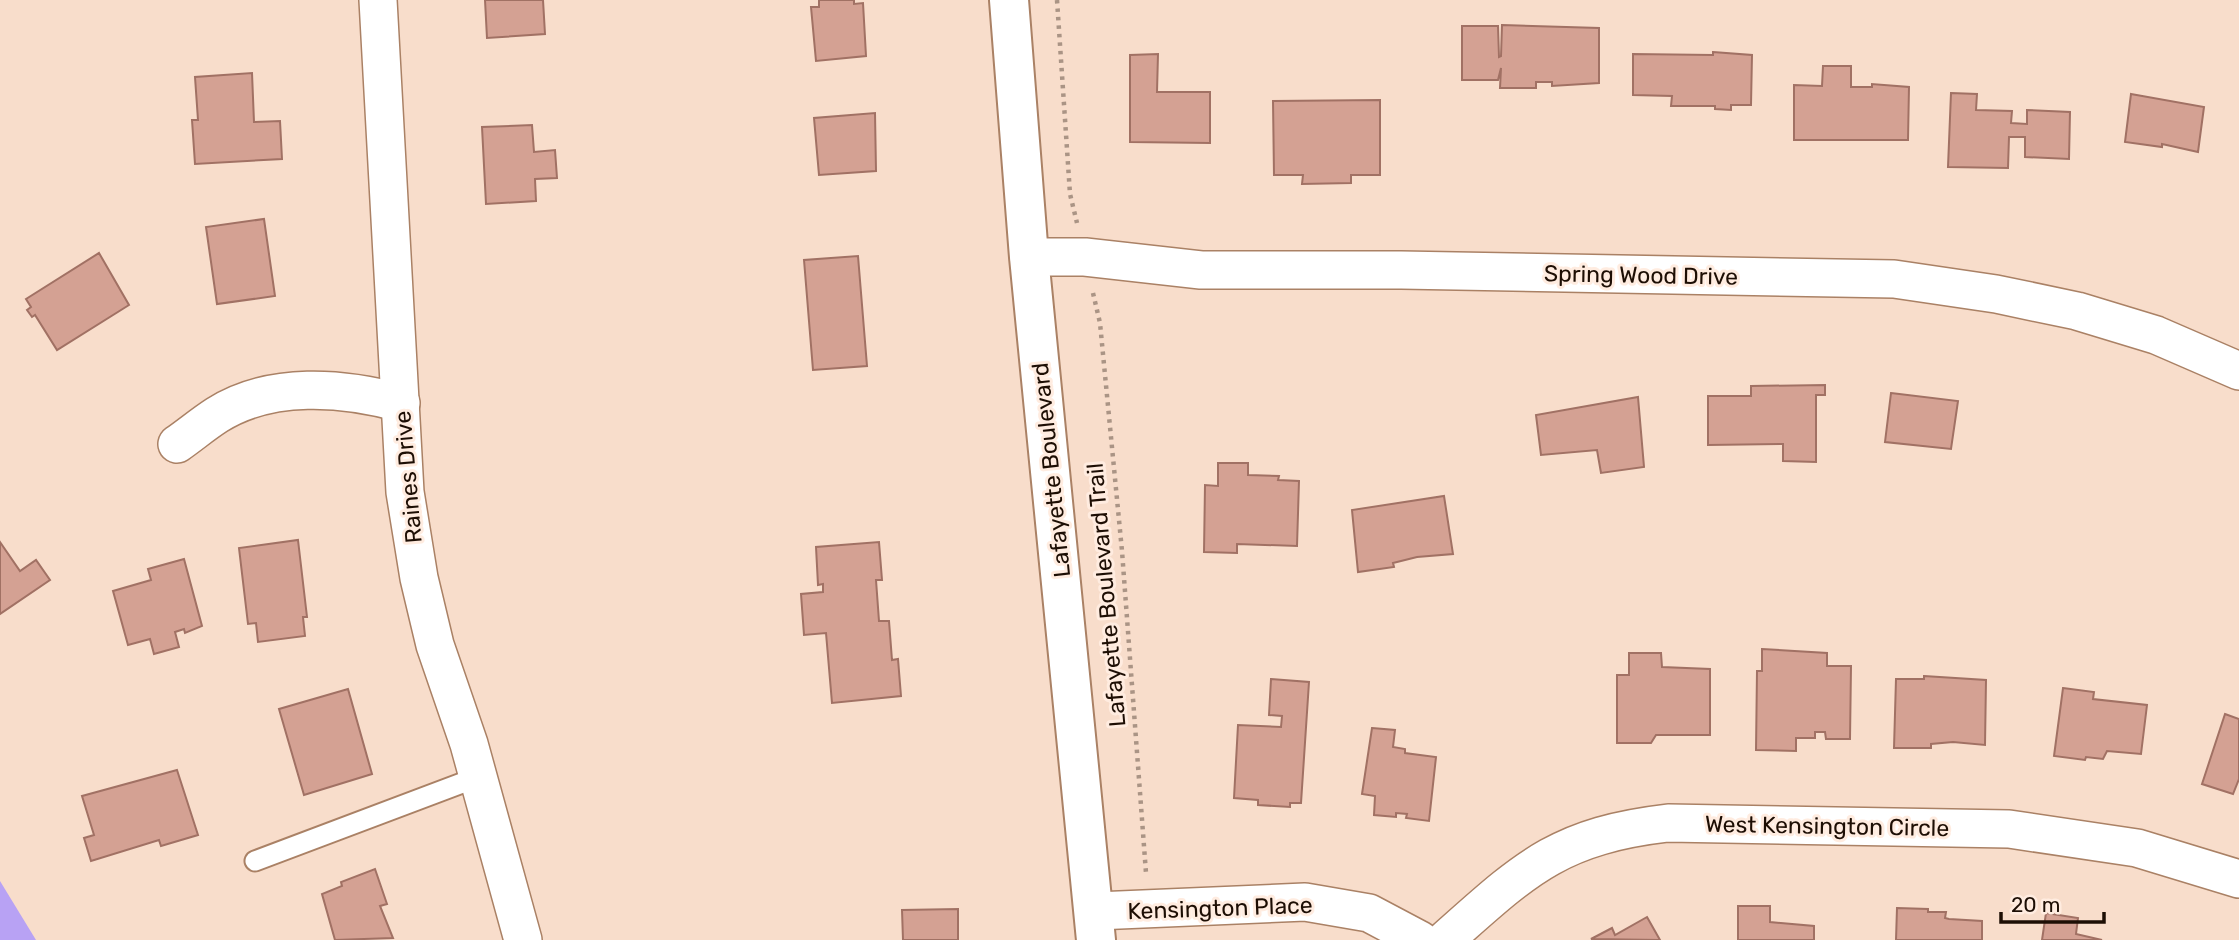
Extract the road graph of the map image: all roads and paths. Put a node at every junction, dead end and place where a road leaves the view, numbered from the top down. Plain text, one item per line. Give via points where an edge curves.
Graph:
1 (378, 0) edge
2 (1009, 0) edge
3 (1057, 0) edge
4 (1070, 194) dead end
5 (1029, 257) junction
6 (1100, 323) dead end
7 (2239, 371) edge
8 (401, 403) junction
9 (177, 444) dead end
10 (478, 777) junction
11 (255, 861) dead end
12 (1146, 865) dead end
13 (2239, 879) edge
14 (1096, 926) edge
15 (523, 940) edge
16 (1420, 940) edge
17 (1445, 940) edge

1 - 8 street, Raines Drive
2 - 5 main road, Lafayette Boulevard
3 - 4 path
5 - 7 street, Spring Wood Drive via 1085,257 1201,270 1894,279 1996,293 2077,312 2156,335
5 - 14 main road, Lafayette Boulevard
6 - 12 path, Lafayette Boulevard Trail
8 - 9 street via 322,390 277,394 218,415
8 - 10 street, Raines Drive via 405,492 419,578 435,645
10 - 11 lane
10 - 15 street, Raines Drive
13 - 17 street, West Kensington Circle via 2137,848 2009,829 1668,823 1582,840 1539,861
14 - 16 street, Kensington Place via 1305,902 1369,913

